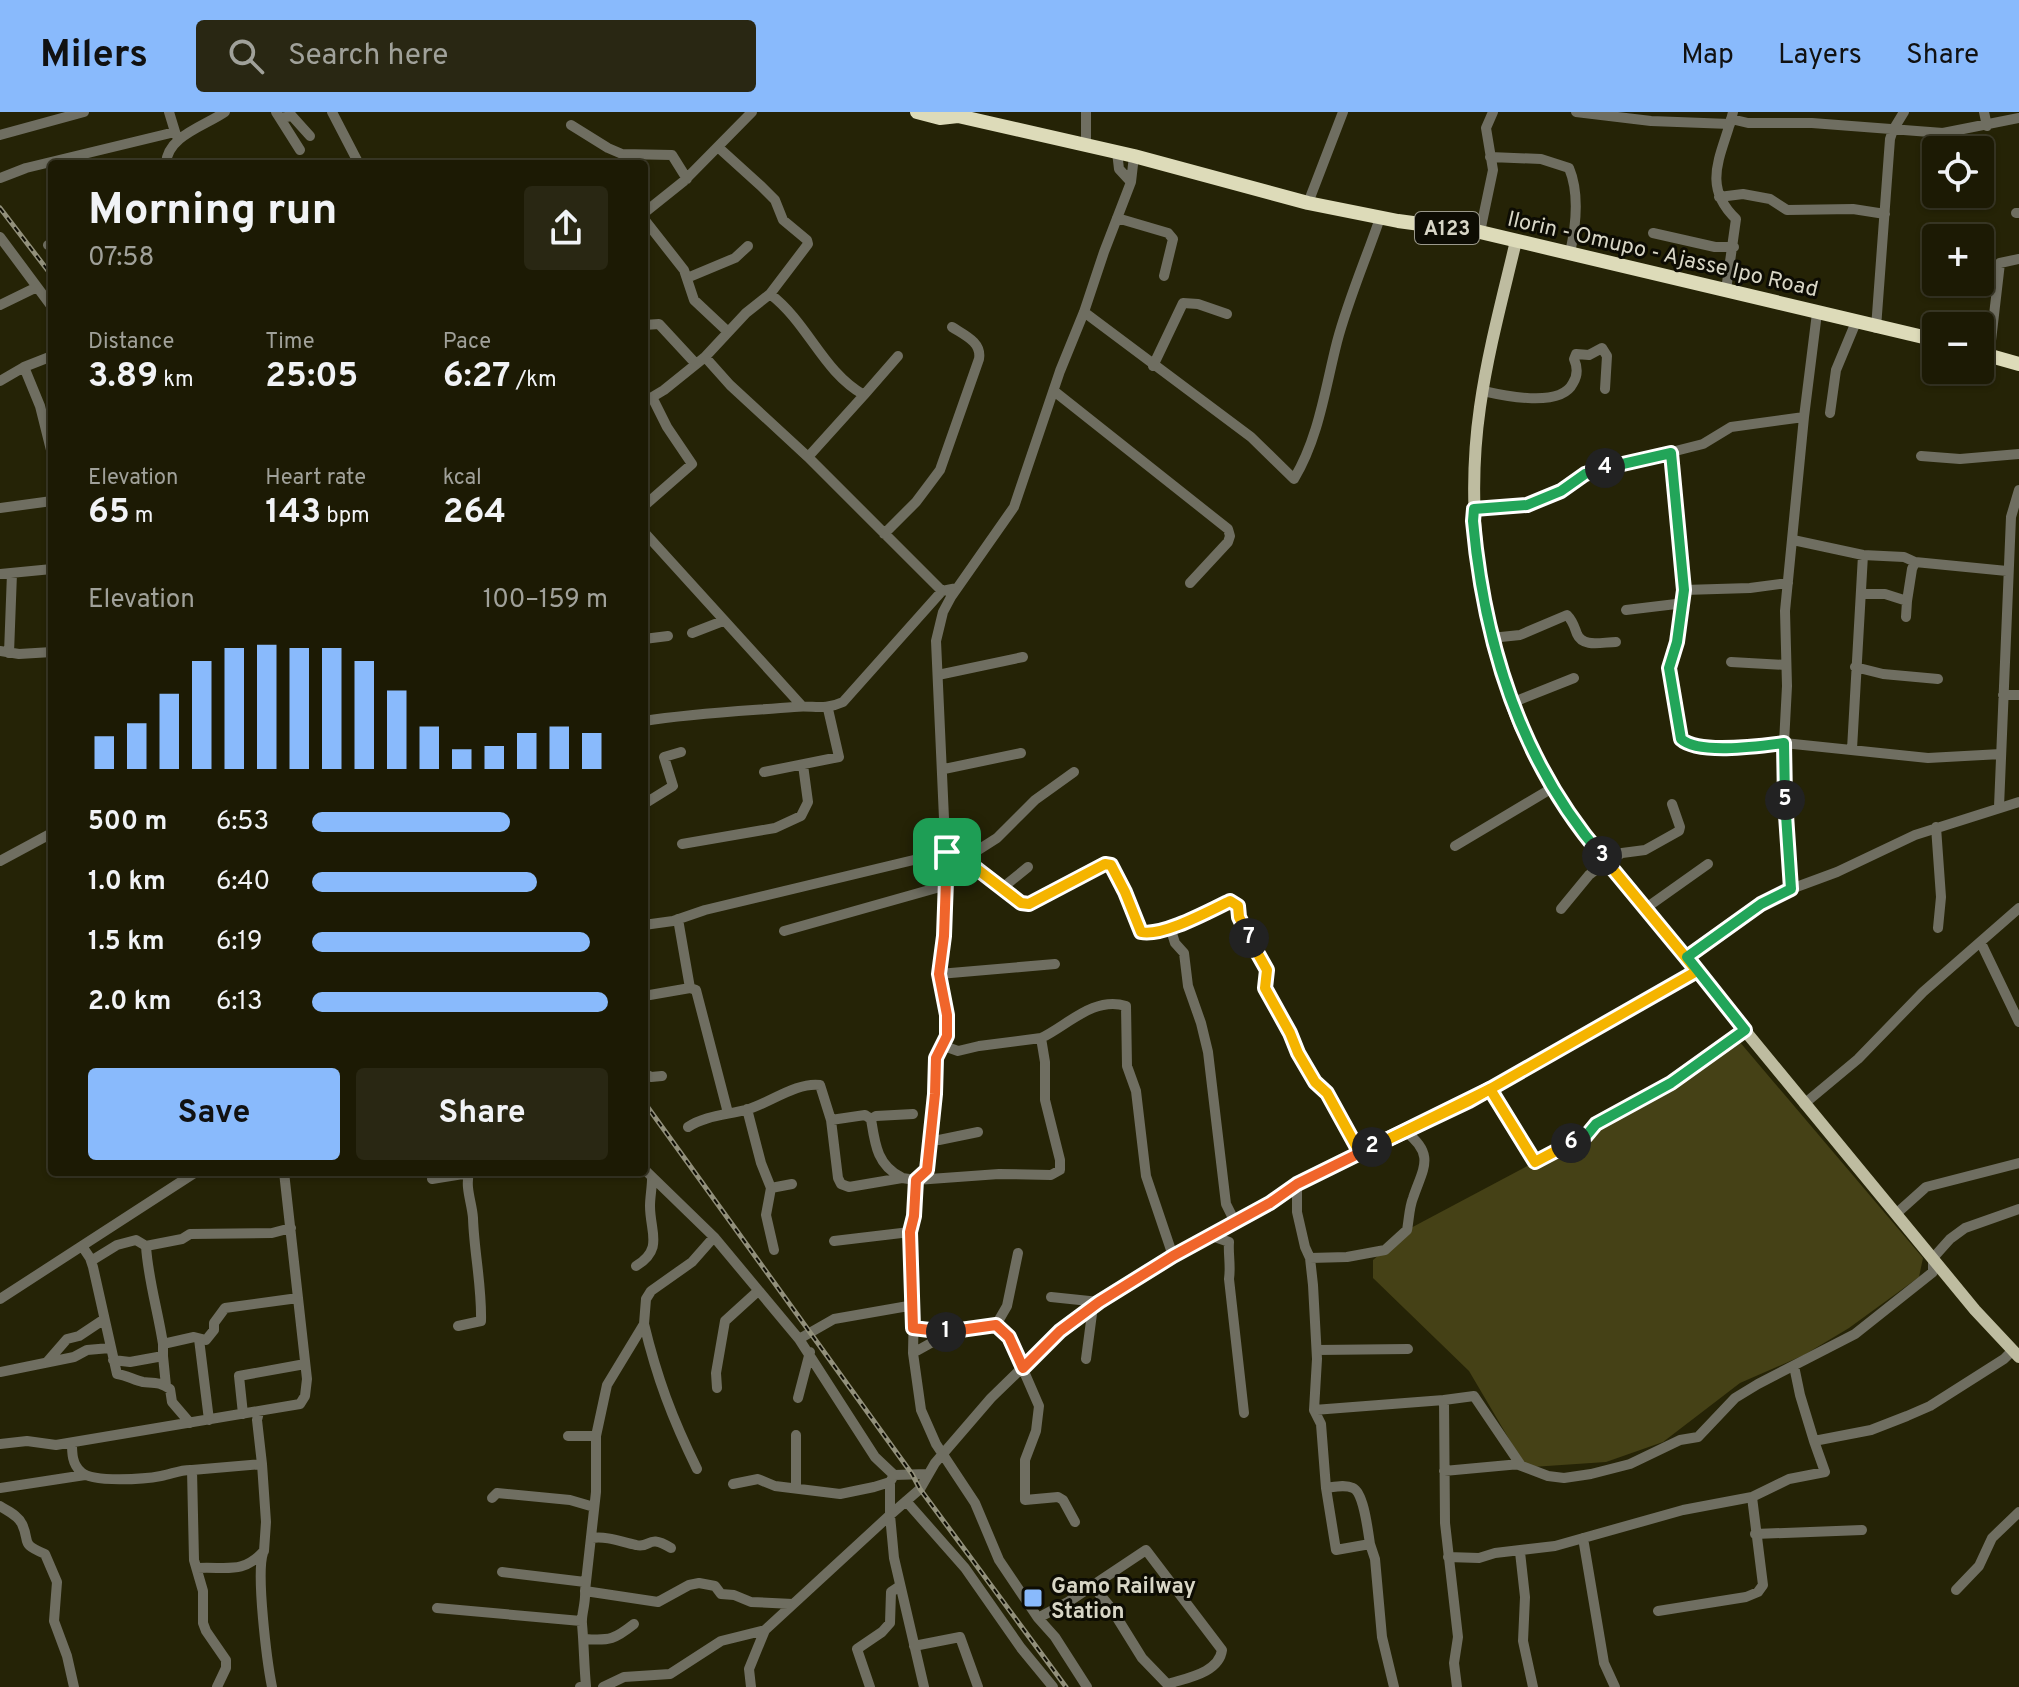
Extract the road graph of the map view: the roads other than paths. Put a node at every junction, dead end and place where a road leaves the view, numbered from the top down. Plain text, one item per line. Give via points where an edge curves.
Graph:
1 (84, 112) edge
2 (169, 112) edge
3 (225, 112) edge
4 (332, 112) edge
5 (752, 112) edge
6 (917, 112) edge
7 (1086, 112) edge
8 (1343, 112) edge
9 (1493, 112) edge
10 (1576, 112) edge
11 (1904, 112) edge
12 (1984, 112) edge
13 (955, 114) edge
14 (278, 115) edge
15 (1651, 116) edge
16 (2019, 118) edge
17 (1731, 119) edge
18 (571, 125) dead end
19 (1987, 126) junction
20 (1893, 130) junction
21 (0, 135) edge
22 (176, 136) junction
23 (310, 136) dead end
24 (1086, 144) junction
25 (719, 148) junction
26 (300, 150) dead end
27 (1117, 152) junction
28 (1134, 156) junction
29 (1490, 157) junction
30 (77, 160) edge
31 (166, 160) edge
32 (357, 160) edge
33 (48, 165) edge
34 (0, 178) edge
35 (687, 179) junction
36 (1131, 182) junction
37 (1719, 197) junction
38 (1308, 203) junction
39 (648, 213) edge
40 (1885, 214) junction
41 (1117, 218) junction
42 (1380, 218) junction
43 (648, 221) edge
44 (1480, 232) junction
45 (1653, 233) dead end
46 (0, 237) edge
47 (1516, 241) junction
48 (748, 246) dead end
49 (1734, 247) junction
50 (1570, 253) junction
51 (2019, 259) edge
52 (1164, 276) dead end
53 (687, 278) junction
54 (37, 287) junction
55 (1726, 290) junction
56 (770, 294) junction
57 (48, 302) edge
58 (0, 305) edge
59 (1084, 312) junction
60 (1992, 312) edge
61 (1817, 313) junction
62 (1227, 314) dead end
63 (1856, 322) junction
64 (648, 325) edge
65 (952, 327) dead end
66 (1876, 328) junction
67 (727, 331) junction
68 (1922, 337) edge
69 (898, 356) dead end
70 (48, 358) edge
71 (1994, 358) edge
72 (701, 361) junction
73 (2019, 364) edge
74 (1153, 366) junction
75 (24, 367) junction
76 (0, 381) edge
77 (1605, 389) dead end
78 (1054, 391) junction
79 (1483, 391) junction
80 (864, 395) junction
81 (648, 400) edge
82 (1830, 413) dead end
83 (1804, 417) junction
84 (48, 438) edge
85 (1671, 453) junction
86 (2019, 454) edge
87 (1921, 456) dead end
88 (808, 457) junction
89 (2019, 490) edge
90 (48, 502) edge
91 (648, 502) edge
92 (0, 508) edge
93 (1474, 509) junction
94 (884, 534) junction
95 (648, 537) edge
96 (1793, 540) junction
97 (1863, 555) junction
98 (1915, 562) junction
99 (48, 569) edge
100 (2007, 571) junction
101 (6, 574) edge
102 (1190, 583) dead end
103 (1788, 583) junction
104 (957, 588) junction
105 (942, 591) junction
106 (1863, 594) junction
107 (1683, 595) junction
108 (1907, 601) junction
109 (1626, 610) dead end
110 (1906, 617) dead end
111 (723, 621) junction
112 (692, 633) dead end
113 (668, 636) dead end
114 (648, 638) edge
115 (1491, 638) junction
116 (1616, 642) dead end
117 (4, 652) edge
118 (48, 652) edge
119 (1023, 657) dead end
120 (1731, 662) dead end
121 (1786, 665) junction
122 (1855, 667) junction
123 (938, 675) junction
124 (1574, 678) dead end
125 (1938, 679) dead end
126 (2003, 695) junction
127 (2019, 695) edge
128 (1511, 703) junction
129 (802, 706) junction
130 (828, 709) junction
131 (648, 720) edge
132 (1784, 743) junction
133 (1852, 749) junction
134 (681, 752) dead end
135 (1021, 753) dead end
136 (2001, 754) junction
137 (803, 765) junction
138 (944, 769) junction
139 (764, 772) dead end
140 (1074, 772) dead end
141 (1554, 787) junction
142 (648, 802) edge
143 (2019, 802) edge
144 (1672, 804) dead end
145 (1999, 807) junction
146 (1936, 827) junction
147 (48, 835) edge
148 (682, 844) dead end
149 (1455, 846) dead end
150 (947, 852) junction
151 (964, 859) junction
152 (0, 861) edge
153 (1607, 861) junction
154 (1708, 864) dead end
155 (1028, 867) dead end
156 (947, 885) junction
157 (1001, 889) junction
158 (1791, 889) junction
159 (1646, 908) junction
160 (2019, 908) edge
161 (1561, 909) dead end
162 (678, 919) junction
163 (648, 924) edge
164 (1170, 927) junction
165 (1938, 928) dead end
166 (784, 931) dead end
167 (1981, 943) junction
168 (1687, 957) junction
169 (1055, 964) dead end
170 (1697, 971) junction
171 (939, 974) junction
172 (690, 988) junction
173 (648, 995) edge
174 (2019, 1022) edge
175 (1745, 1030) junction
176 (1041, 1038) junction
177 (944, 1046) junction
178 (648, 1075) edge
179 (662, 1076) dead end
180 (1490, 1089) junction
181 (1804, 1104) junction
182 (747, 1109) junction
183 (728, 1113) junction
184 (913, 1114) dead end
185 (871, 1119) junction
186 (831, 1120) junction
187 (688, 1127) dead end
188 (1405, 1131) junction
189 (978, 1132) dead end
190 (930, 1139) junction
191 (1360, 1153) junction
192 (2019, 1163) edge
193 (648, 1174) edge
194 (190, 1176) edge
195 (284, 1176) edge
196 (452, 1176) edge
197 (470, 1176) edge
198 (902, 1178) junction
199 (432, 1179) dead end
200 (652, 1179) junction
201 (916, 1180) junction
202 (792, 1184) dead end
203 (1297, 1184) junction
204 (771, 1188) junction
205 (2019, 1209) edge
206 (1897, 1213) junction
207 (1236, 1224) junction
208 (291, 1228) junction
209 (910, 1232) junction
210 (1212, 1236) junction
211 (714, 1237) junction
212 (834, 1241) dead end
213 (82, 1246) junction
214 (146, 1246) junction
215 (774, 1250) dead end
216 (1018, 1253) dead end
217 (1173, 1256) junction
218 (1310, 1258) junction
219 (1933, 1258) junction
220 (91, 1261) junction
221 (636, 1266) dead end
222 (758, 1291) junction
223 (1051, 1297) dead end
224 (298, 1298) junction
225 (0, 1299) edge
226 (1096, 1304) junction
227 (914, 1305) junction
228 (103, 1320) junction
229 (644, 1324) junction
230 (996, 1325) junction
231 (458, 1326) dead end
232 (913, 1328) junction
233 (950, 1333) junction
234 (199, 1339) junction
235 (799, 1339) junction
236 (163, 1344) junction
237 (110, 1348) junction
238 (1408, 1349) dead end
239 (1317, 1350) junction
240 (810, 1352) junction
241 (913, 1353) junction
242 (2016, 1354) edge
243 (163, 1356) junction
244 (1086, 1359) dead end
245 (113, 1360) junction
246 (47, 1362) junction
247 (305, 1364) junction
248 (1794, 1366) junction
249 (1023, 1368) junction
250 (0, 1372) edge
251 (166, 1386) junction
252 (717, 1388) dead end
253 (798, 1398) dead end
254 (1444, 1400) junction
255 (1314, 1410) junction
256 (259, 1412) junction
257 (1244, 1413) dead end
258 (243, 1414) junction
259 (209, 1420) junction
260 (190, 1423) junction
261 (796, 1435) dead end
262 (568, 1436) dead end
263 (596, 1436) junction
264 (1814, 1441) junction
265 (72, 1443) junction
266 (0, 1444) edge
267 (942, 1453) junction
268 (262, 1464) junction
269 (1519, 1465) junction
270 (697, 1469) dead end
271 (192, 1470) junction
272 (1444, 1471) junction
273 (927, 1474) junction
274 (85, 1475) junction
275 (892, 1478) junction
276 (733, 1484) dead end
277 (796, 1487) junction
278 (0, 1488) edge
279 (1326, 1488) junction
280 (1752, 1497) junction
281 (492, 1498) dead end
282 (906, 1501) junction
283 (0, 1506) edge
284 (594, 1507) junction
285 (2019, 1512) edge
286 (890, 1515) junction
287 (1075, 1522) dead end
288 (1862, 1530) dead end
289 (1755, 1534) junction
290 (592, 1538) junction
291 (1583, 1538) junction
292 (1370, 1544) junction
293 (671, 1548) dead end
294 (264, 1551) junction
295 (1520, 1552) junction
296 (1448, 1557) junction
297 (197, 1568) junction
298 (502, 1572) dead end
299 (1092, 1585) junction
300 (585, 1586) junction
301 (900, 1586) junction
302 (1956, 1590) dead end
303 (793, 1604) junction
304 (437, 1608) dead end
305 (1658, 1611) dead end
306 (1038, 1618) junction
307 (581, 1621) junction
308 (634, 1624) dead end
309 (765, 1630) junction
310 (585, 1639) junction
311 (914, 1646) junction
312 (1169, 1686) edge
313 (74, 1687) edge
314 (217, 1687) edge
315 (272, 1687) edge
316 (585, 1687) edge
317 (603, 1687) edge
318 (751, 1687) edge
319 (870, 1687) edge
320 (924, 1687) edge
321 (978, 1687) edge
322 (1053, 1687) edge
323 (1087, 1687) edge
324 (1394, 1687) edge
325 (1457, 1687) edge
326 (1533, 1687) edge
327 (1615, 1687) edge

1 - 21 street
2 - 22 street
3 - 22 street
4 - 32 street
5 - 25 street
6 - 13 highway, Ilorin - Omupo - Ajasse Ipo Road / A123 via 940,118
7 - 24 street
8 - 38 street
9 - 29 street via 1486,128
10 - 15 street
11 - 20 street
12 - 19 street
13 - 24 highway, Ilorin - Omupo - Ajasse Ipo Road / A123
14 - 23 street via 292,116
14 - 26 street
15 - 17 street
16 - 19 street
17 - 20 street
17 - 37 street via 1717,169
18 - 35 street via 622,154 672,155
19 - 20 street via 1943,133
20 - 40 street
22 - 30 street
22 - 31 street
24 - 27 highway, Ilorin - Omupo - Ajasse Ipo Road / A123
25 - 35 street
25 - 56 street via 775,200 783,220 808,242
27 - 28 highway, Ilorin - Omupo - Ajasse Ipo Road / A123
27 - 36 street via 1119,169
28 - 36 street
28 - 38 highway, Ilorin - Omupo - Ajasse Ipo Road / A123
29 - 44 street via 1493,170
29 - 50 street via 1541,159 1569,168 1576,202
33 - 34 street
35 - 39 street
36 - 41 street
37 - 40 street via 1770,199 1787,210
37 - 49 street via 1736,219
38 - 42 highway, Ilorin - Omupo - Ajasse Ipo Road / A123
40 - 66 street
41 - 52 street via 1173,239
41 - 59 street
42 - 44 highway, Ilorin - Omupo - Ajasse Ipo Road / A123
42 - 74 street via 1338,339 1312,442 1294,479 1251,437
43 - 53 street
44 - 47 highway, Ilorin - Omupo - Ajasse Ipo Road / A123
45 - 49 street
46 - 54 street
47 - 50 highway, Ilorin - Omupo - Ajasse Ipo Road / A123
47 - 79 main road
48 - 53 street via 735,258
49 - 55 street
50 - 55 highway, Ilorin - Omupo - Ajasse Ipo Road / A123
51 - 60 street via 2000,263
53 - 67 street via 694,300
54 - 57 street
54 - 58 street
55 - 61 highway, Ilorin - Omupo - Ajasse Ipo Road / A123
56 - 67 street
56 - 80 street via 797,317 840,378
59 - 74 street
59 - 78 street
61 - 63 highway, Ilorin - Omupo - Ajasse Ipo Road / A123
61 - 83 street
62 - 74 street via 1183,303
63 - 66 highway, Ilorin - Omupo - Ajasse Ipo Road / A123
63 - 82 street via 1836,370
64 - 72 street via 659,324
65 - 94 street via 976,343 979,359 940,470
66 - 68 highway, Ilorin - Omupo - Ajasse Ipo Road / A123
67 - 72 street
69 - 80 street
70 - 75 street
71 - 73 highway
72 - 81 street
72 - 88 street
75 - 76 street
75 - 84 street
77 - 79 street via 1607,356 1602,348 1576,354 1575,381 1558,396
78 - 102 street via 1228,529 1228,542
78 - 104 street via 1014,507
79 - 93 main road
80 - 88 street
81 - 91 street via 692,464
83 - 85 street via 1731,427 1703,444
83 - 96 street
85 - 93 street via 1585,474 1527,505
85 - 107 street
86 - 87 street
88 - 94 street
89 - 100 street
90 - 92 street
93 - 115 main road
94 - 105 street
95 - 111 street
96 - 97 street
96 - 103 street
97 - 98 street
97 - 106 street
98 - 100 street
98 - 108 street
99 - 101 street
100 - 126 street
101 - 117 street
103 - 107 street
103 - 121 street
104 - 105 street
104 - 123 street via 939,623
105 - 130 street via 843,702
106 - 108 street
106 - 122 street
107 - 109 street via 1676,604
107 - 132 street via 1669,668 1681,739 1689,745 1746,748
108 - 110 street
111 - 112 street
111 - 129 street
113 - 114 street
115 - 116 street via 1520,635 1567,615 1584,643
115 - 128 main road
117 - 118 street
119 - 123 street
120 - 121 street
121 - 132 street
122 - 125 street
122 - 133 street
123 - 138 street
124 - 128 street
126 - 127 street
126 - 136 street
128 - 141 main road
129 - 130 street
129 - 131 street
130 - 137 street via 839,757
132 - 133 street
132 - 158 street
133 - 136 street via 1928,758
134 - 142 street via 664,757 673,786
135 - 138 street
136 - 145 street
137 - 139 street
137 - 148 street via 808,802 801,816 775,828
138 - 150 street
140 - 151 street via 1035,800 997,838
141 - 149 street
141 - 153 main road
143 - 145 street
144 - 153 street via 1679,831 1645,850
145 - 146 street
146 - 158 street
146 - 165 street
147 - 152 street
150 - 151 street
150 - 156 street
150 - 162 street
151 - 157 street
153 - 159 main road
153 - 161 street
154 - 159 street
155 - 157 street
156 - 166 street
156 - 171 street
157 - 164 street via 1029,904 1111,865 1141,932
158 - 168 street
159 - 168 main road
160 - 167 street
162 - 163 street
162 - 172 street
164 - 191 street via 1235,902 1267,970 1265,988 1276,1011
164 - 207 street via 1184,953 1208,1052 1226,1204
167 - 174 street
167 - 181 street
168 - 170 main road
169 - 171 street
170 - 175 main road
170 - 180 street
171 - 177 street via 947,1015
172 - 173 street
172 - 183 street via 696,990
175 - 180 street via 1664,1088 1535,1162
175 - 181 main road
176 - 177 street via 958,1051
176 - 201 street via 1045,1100 1060,1170 1051,1175
176 - 217 street via 1090,1009 1126,1006 1127,1066 1136,1091 1146,1176
177 - 190 street via 936,1058
178 - 179 street
180 - 188 street
181 - 206 main road
182 - 183 street
182 - 186 street via 814,1084 820,1085
182 - 204 street
183 - 187 street
184 - 185 street
185 - 186 street via 865,1115
185 - 198 street via 880,1160
186 - 198 street via 841,1184
188 - 191 street
188 - 218 street via 1418,1141 1426,1159 1407,1230 1385,1250
189 - 190 street
190 - 201 street via 927,1170
191 - 203 street
192 - 206 street via 1926,1187
193 - 200 street
194 - 213 street
195 - 208 street
196 - 199 street
197 - 231 street via 481,1321
198 - 201 street
200 - 211 street
200 - 221 street via 653,1243 647,1259
201 - 209 street
202 - 204 street
203 - 207 street
203 - 218 street via 1297,1212
204 - 215 street via 766,1215
205 - 219 street via 1965,1228
206 - 219 main road
207 - 210 street
208 - 214 street via 190,1234
208 - 224 street
209 - 212 street
209 - 227 street
210 - 217 street
210 - 257 street via 1229,1242
211 - 222 street
211 - 229 street via 692,1262 651,1291
213 - 220 street
213 - 225 street
214 - 220 street via 136,1240 117,1245
214 - 236 street
216 - 230 street via 1007,1306
217 - 226 street
218 - 239 street
219 - 242 main road
219 - 248 street via 1933,1272 1855,1334
220 - 228 street
222 - 235 street
222 - 252 street via 725,1321
223 - 226 street
224 - 234 street via 225,1308 206,1340
224 - 247 street
226 - 244 street
226 - 249 street
227 - 232 street
227 - 235 street via 834,1319
228 - 237 street
228 - 246 street via 67,1339
229 - 263 street via 607,1385
229 - 270 street via 656,1376
230 - 233 street
230 - 249 street via 1009,1337
232 - 233 street
232 - 241 street
233 - 241 street
234 - 236 street
234 - 259 street
235 - 240 street
236 - 243 street
237 - 245 street
237 - 246 street
238 - 239 street
239 - 255 street
240 - 253 street
240 - 275 street
241 - 267 street via 921,1410
242 - 264 street via 1930,1406 1871,1430
243 - 245 street
243 - 251 street
245 - 251 street via 117,1374
246 - 250 street
247 - 256 street via 300,1404
247 - 258 street via 239,1376
248 - 264 street
248 - 269 street via 1735,1398 1698,1437 1630,1464 1564,1478
249 - 267 street
249 - 287 street via 1039,1406 1025,1460 1025,1500 1058,1497
251 - 260 street
254 - 255 street
254 - 269 street via 1474,1396
254 - 272 street
255 - 279 street via 1321,1424
256 - 258 street
256 - 268 street
258 - 259 street
259 - 260 street
260 - 265 street
261 - 277 street
262 - 263 street
263 - 284 street
264 - 280 street via 1825,1472 1789,1479
265 - 266 street
265 - 274 street via 72,1458
267 - 273 street
267 - 306 street via 975,1503 999,1560
268 - 271 street
268 - 294 street
269 - 272 street
271 - 274 street via 113,1480
271 - 297 street
272 - 296 street
273 - 275 street
273 - 282 street
274 - 278 street
275 - 277 street via 840,1494
275 - 286 street
276 - 277 street via 758,1479
279 - 292 street via 1344,1486 1360,1494
279 - 292 street via 1336,1550
280 - 289 street
280 - 291 street
281 - 284 street via 497,1493 555,1498
282 - 286 street
282 - 322 street via 965,1568
283 - 313 street via 16,1516 24,1540 45,1554 52,1569 57,1582 54,1621
284 - 290 street
285 - 302 street via 1992,1538 1979,1566
286 - 301 street
286 - 303 street
288 - 289 street
289 - 305 street via 1763,1585 1758,1592
290 - 293 street via 636,1546 660,1541
290 - 300 street
291 - 295 street
291 - 327 street via 1604,1663
292 - 324 street
294 - 297 street via 238,1569
294 - 315 street via 260,1580
295 - 296 street
295 - 326 street via 1523,1641
296 - 325 street via 1458,1637
297 - 314 street via 206,1631 226,1660
298 - 300 street
299 - 306 street
299 - 312 street via 1142,1658
299 - 312 street via 1146,1550 1190,1607 1222,1650 1221,1659
300 - 303 street via 658,1602 699,1583 751,1602
300 - 307 street
301 - 311 street
301 - 319 street via 889,1598 890,1623 857,1649
303 - 309 street
304 - 307 street
306 - 323 street
307 - 310 street
308 - 310 street via 605,1641
309 - 317 street via 721,1641 670,1674 624,1677
309 - 318 street via 749,1669
310 - 316 street
311 - 320 street
311 - 321 street via 960,1637

